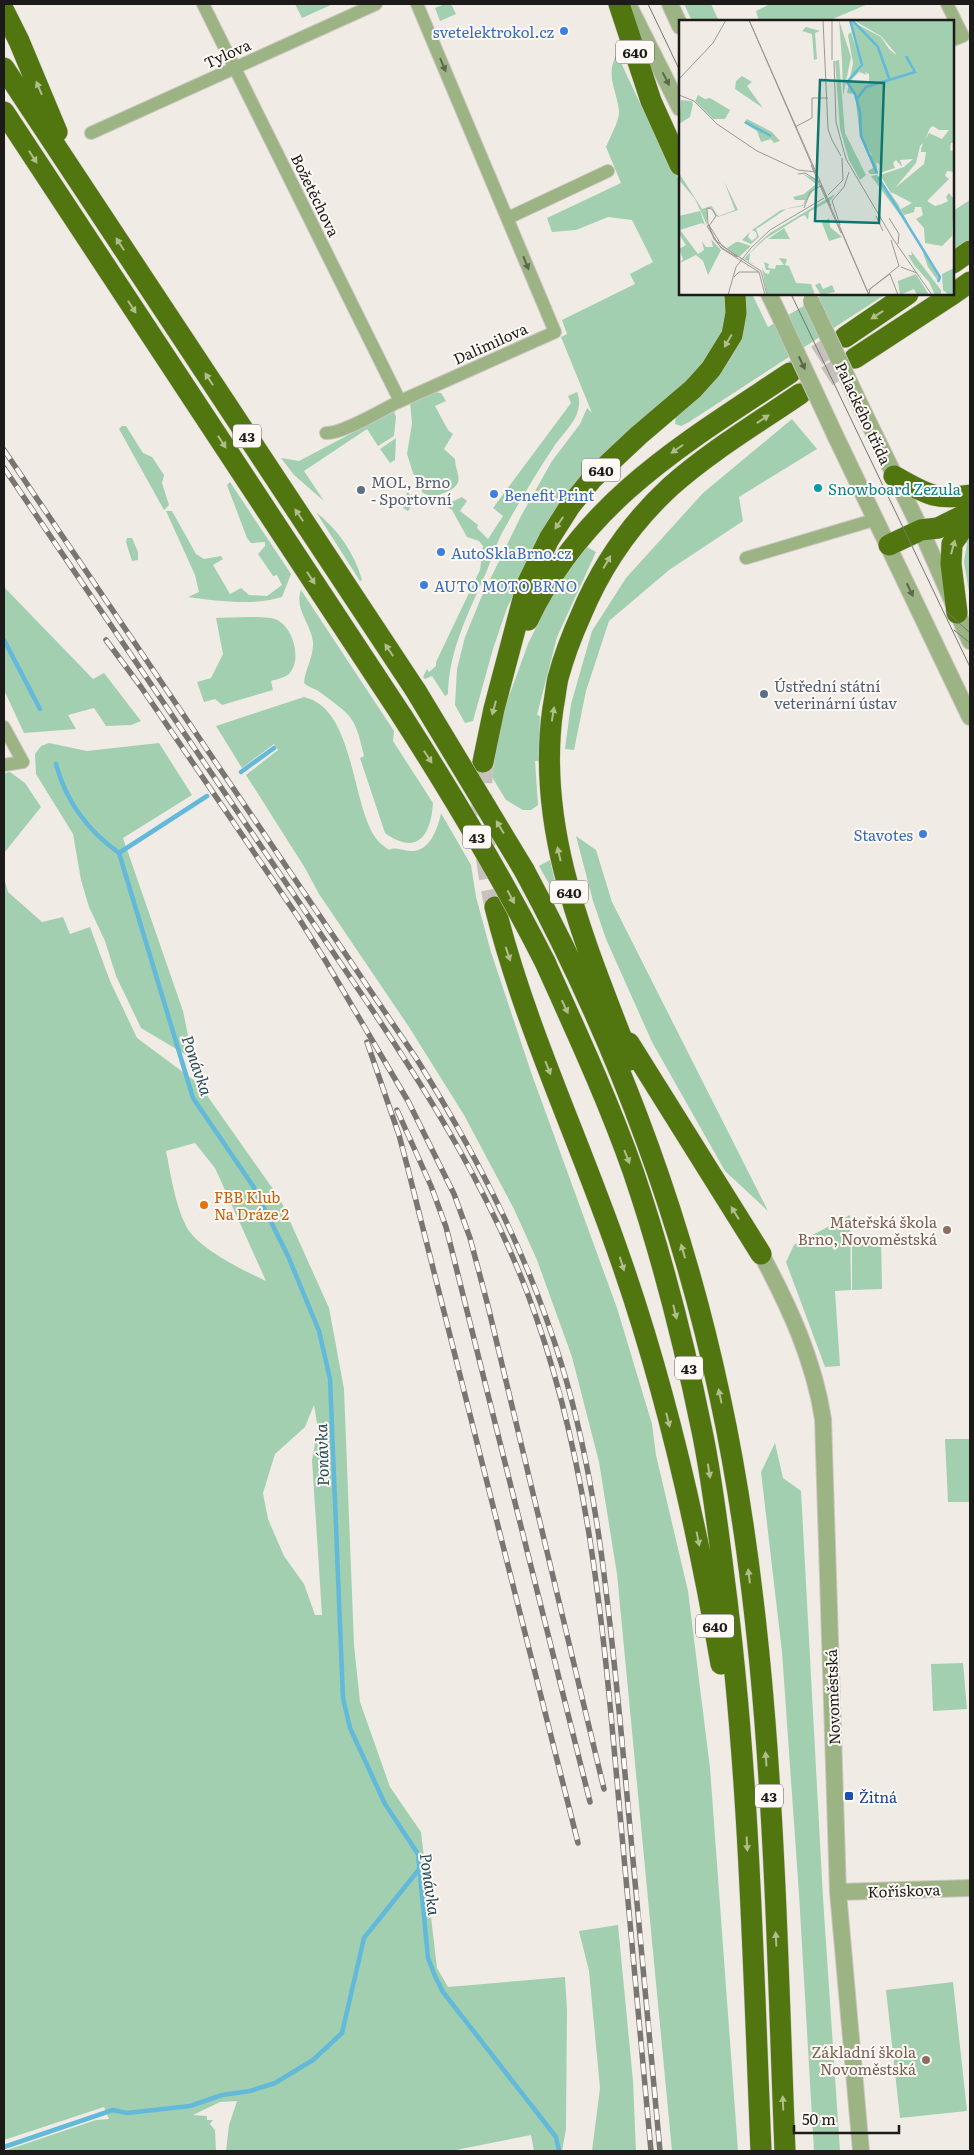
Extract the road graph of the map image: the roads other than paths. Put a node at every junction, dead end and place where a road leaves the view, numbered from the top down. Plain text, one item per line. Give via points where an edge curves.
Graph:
1 (203, 4) edge
2 (376, 4) edge
3 (417, 4) edge
4 (619, 4) edge
5 (628, 4) edge
6 (670, 4) edge
7 (947, 4) edge
8 (4, 11) edge
9 (952, 20) edge
10 (679, 24) edge
11 (954, 26) edge
12 (958, 38) edge
13 (4, 68) edge
14 (234, 68) junction
15 (679, 106) edge
16 (5, 114) edge
17 (92, 133) dead end
18 (679, 163) edge
19 (608, 171) dead end
20 (78, 181) junction
21 (508, 218) junction
22 (970, 252) edge
23 (954, 262) edge
24 (970, 282) edge
25 (954, 293) edge
26 (735, 295) edge
27 (769, 295) edge
28 (907, 295) edge
29 (951, 295) edge
30 (809, 297) edge
31 (970, 297) edge
32 (901, 328) junction
33 (845, 337) tunnel mouth
34 (856, 358) tunnel mouth
35 (790, 373) tunnel mouth
36 (800, 394) tunnel mouth
37 (400, 401) junction
38 (326, 433) dead end
39 (894, 476) junction
40 (970, 496) edge
41 (970, 512) edge
42 (970, 518) edge
43 (877, 519) junction
44 (922, 530) junction
45 (889, 545) junction
46 (746, 558) dead end
47 (957, 612) junction
48 (970, 641) edge
49 (504, 675) junction
50 (970, 717) edge
51 (4, 726) edge
52 (483, 762) tunnel mouth
53 (4, 765) edge
54 (526, 872) junction
55 (495, 907) tunnel mouth
56 (613, 1016) junction
57 (662, 1180) junction
58 (761, 1254) joint
59 (744, 1795) junction
60 (970, 1888) edge
61 (838, 1892) junction
62 (761, 2151) edge
63 (786, 2151) edge
64 (861, 2151) edge

1 - 14 street, Božetěchova
2 - 14 street, Tylova
3 -> 21 street, Dalimilova
4 - 18 highway, 640 via 651,101
5 -> 15 street
6 - 10 street
7 - 9 street
20 -> 8 highway
11 - 12 street
13 - 20 highway, 43
14 - 17 street, Tylova
14 - 37 street, Božetěchova
16 -> 59 highway, 43, bridge via 444,781 504,884 579,1036 632,1169 656,1242 688,1363 718,1528 738,1706
19 - 21 street
54 -> 20 highway, 43, bridge via 416,691
21 -> 37 street, Dalimilova via 554,332
22 - 23 highway
24 - 25 highway
26 -> 49 highway, 640 via 732,335 710,369 693,389 592,479 548,538 527,584
27 -> 43 street, bridge
28 -> 33 highway
29 - 32 highway
30 - 39 street, Palackého třída, bridge
31 - 32 highway
32 - 34 highway
35 -> 49 highway, 640 via 660,460 597,516 565,555 539,595
56 -> 36 highway, 640 via 579,924 557,844 549,762 558,679 572,636 597,580 612,554 649,508 690,471
37 - 38 street, Dalimilova
39 - 40 highway via 926,494 952,498
39 - 44 street, Palackého třída
40 - 44 highway via 931,513
41 - 44 highway via 938,528
47 -> 42 highway via 951,549
43 - 45 street
43 - 46 street
44 - 45 highway
44 - 47 street, Palackého třída
45 -> 50 street
47 - 48 street, Palackého třída
49 -> 52 highway, 640
51 - 53 street via 23,762
54 - 56 highway via 571,934
54 - 57 highway, 43 via 583,987
55 -> 59 highway, 640 via 524,1006 615,1242 657,1378 694,1522
56 - 57 highway, 640 via 648,1108
58 -> 56 highway
63 -> 57 highway, 43 via 770,1807 762,1693 746,1547 720,1397 684,1252
58 - 61 street, Novoměstská via 797,1326 818,1389 823,1419
59 -> 62 highway, 43
60 - 61 street, Kořískova
61 - 64 street, Novoměstská

